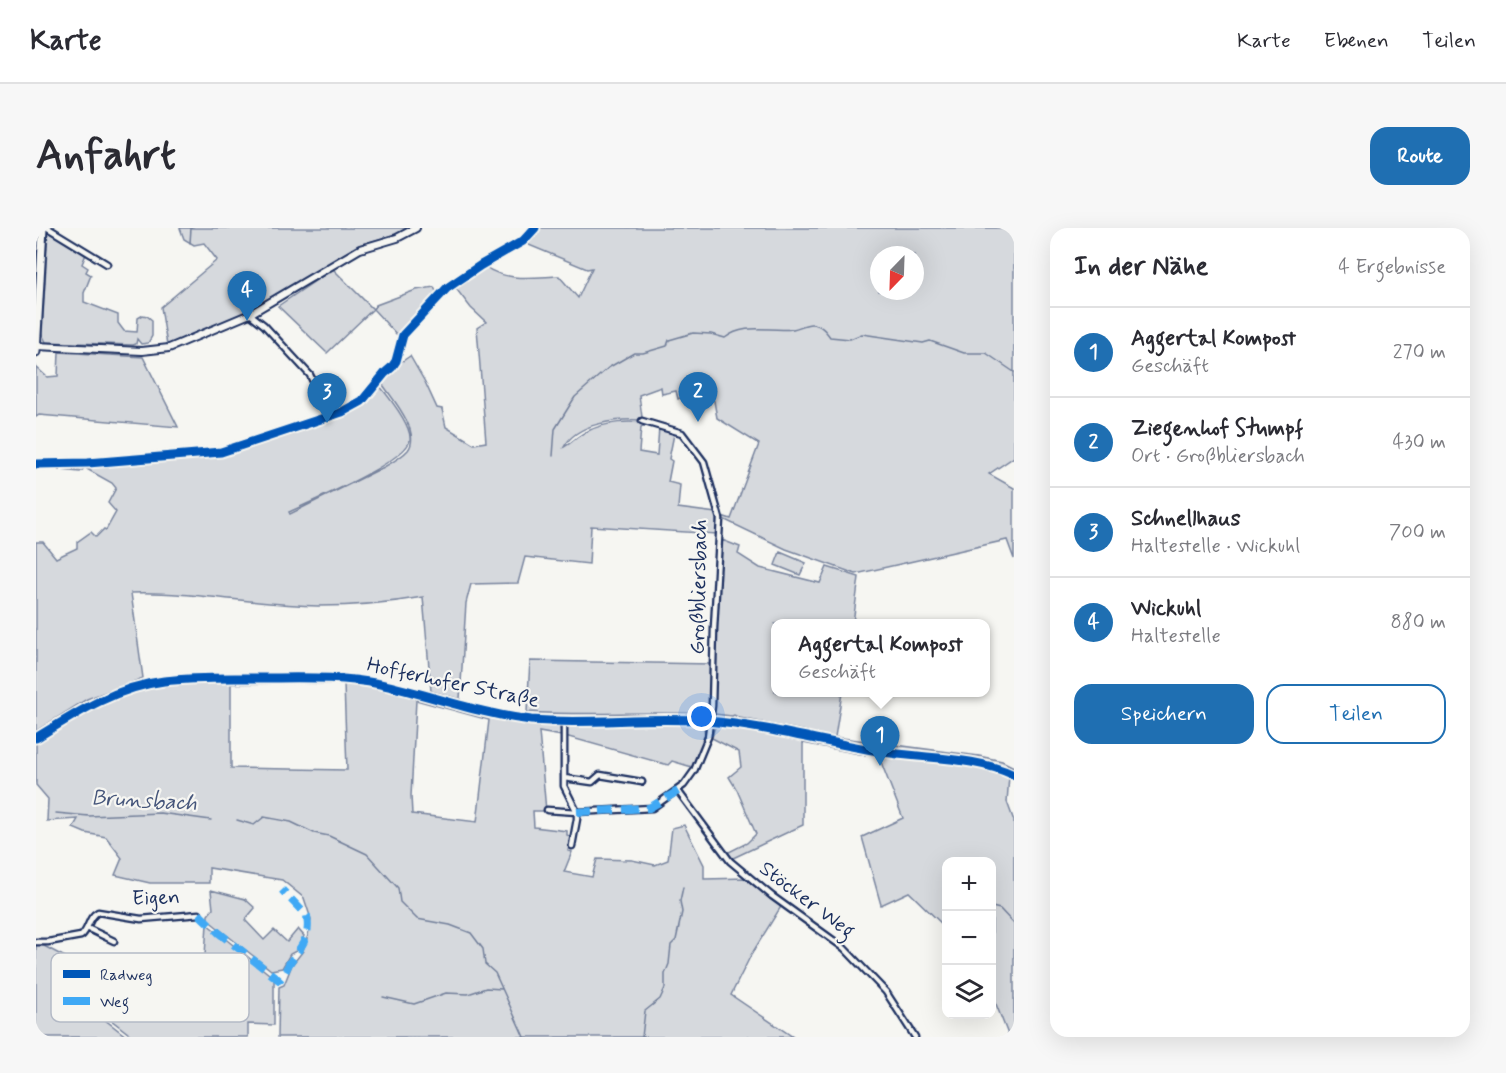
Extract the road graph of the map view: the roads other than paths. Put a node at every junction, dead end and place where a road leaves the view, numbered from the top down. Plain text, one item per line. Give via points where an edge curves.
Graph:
1 (43, 228) edge
2 (48, 228) edge
3 (416, 228) edge
4 (535, 228) edge
5 (107, 264) dead end
6 (250, 314) junction
7 (36, 346) edge
8 (36, 352) edge
9 (330, 417) junction
10 (642, 422) dead end
11 (36, 464) edge
12 (711, 721) junction
13 (564, 722) junction
14 (36, 738) edge
15 (1014, 775) edge
16 (564, 778) junction
17 (642, 782) dead end
18 (678, 791) junction
19 (548, 810) dead end
20 (577, 812) junction
21 (572, 846) dead end
22 (199, 914) dead end
23 (87, 928) junction
24 (114, 941) dead end
25 (36, 942) edge
26 (915, 1037) edge

1 - 7 main road
2 - 5 street
3 - 6 street via 360,249
4 - 9 street via 523,241 447,288 405,331 396,361 362,401
6 - 7 street via 161,350
6 - 9 street via 310,375
7 - 8 main road
9 - 11 street via 221,452
10 - 12 street, Großbliersbach via 682,434 708,467 720,519
12 - 13 street, Hofferhofer Straße
12 - 15 street, Hofferhofer Straße via 876,751 979,764
12 - 18 street, Großbliersbach via 694,771
13 - 14 street, Hofferhofer Straße via 492,714 357,680 193,679 152,683 117,693
13 - 16 street
16 - 17 street via 592,782 600,774
16 - 20 street via 567,795
18 - 20 street via 649,808
18 - 26 street, Stöcker Weg via 730,861 772,897 844,948 886,992
19 - 20 street
20 - 21 street
22 - 23 street, Eigen via 141,919 98,912
23 - 24 street
23 - 25 street, Eigen via 81,936

